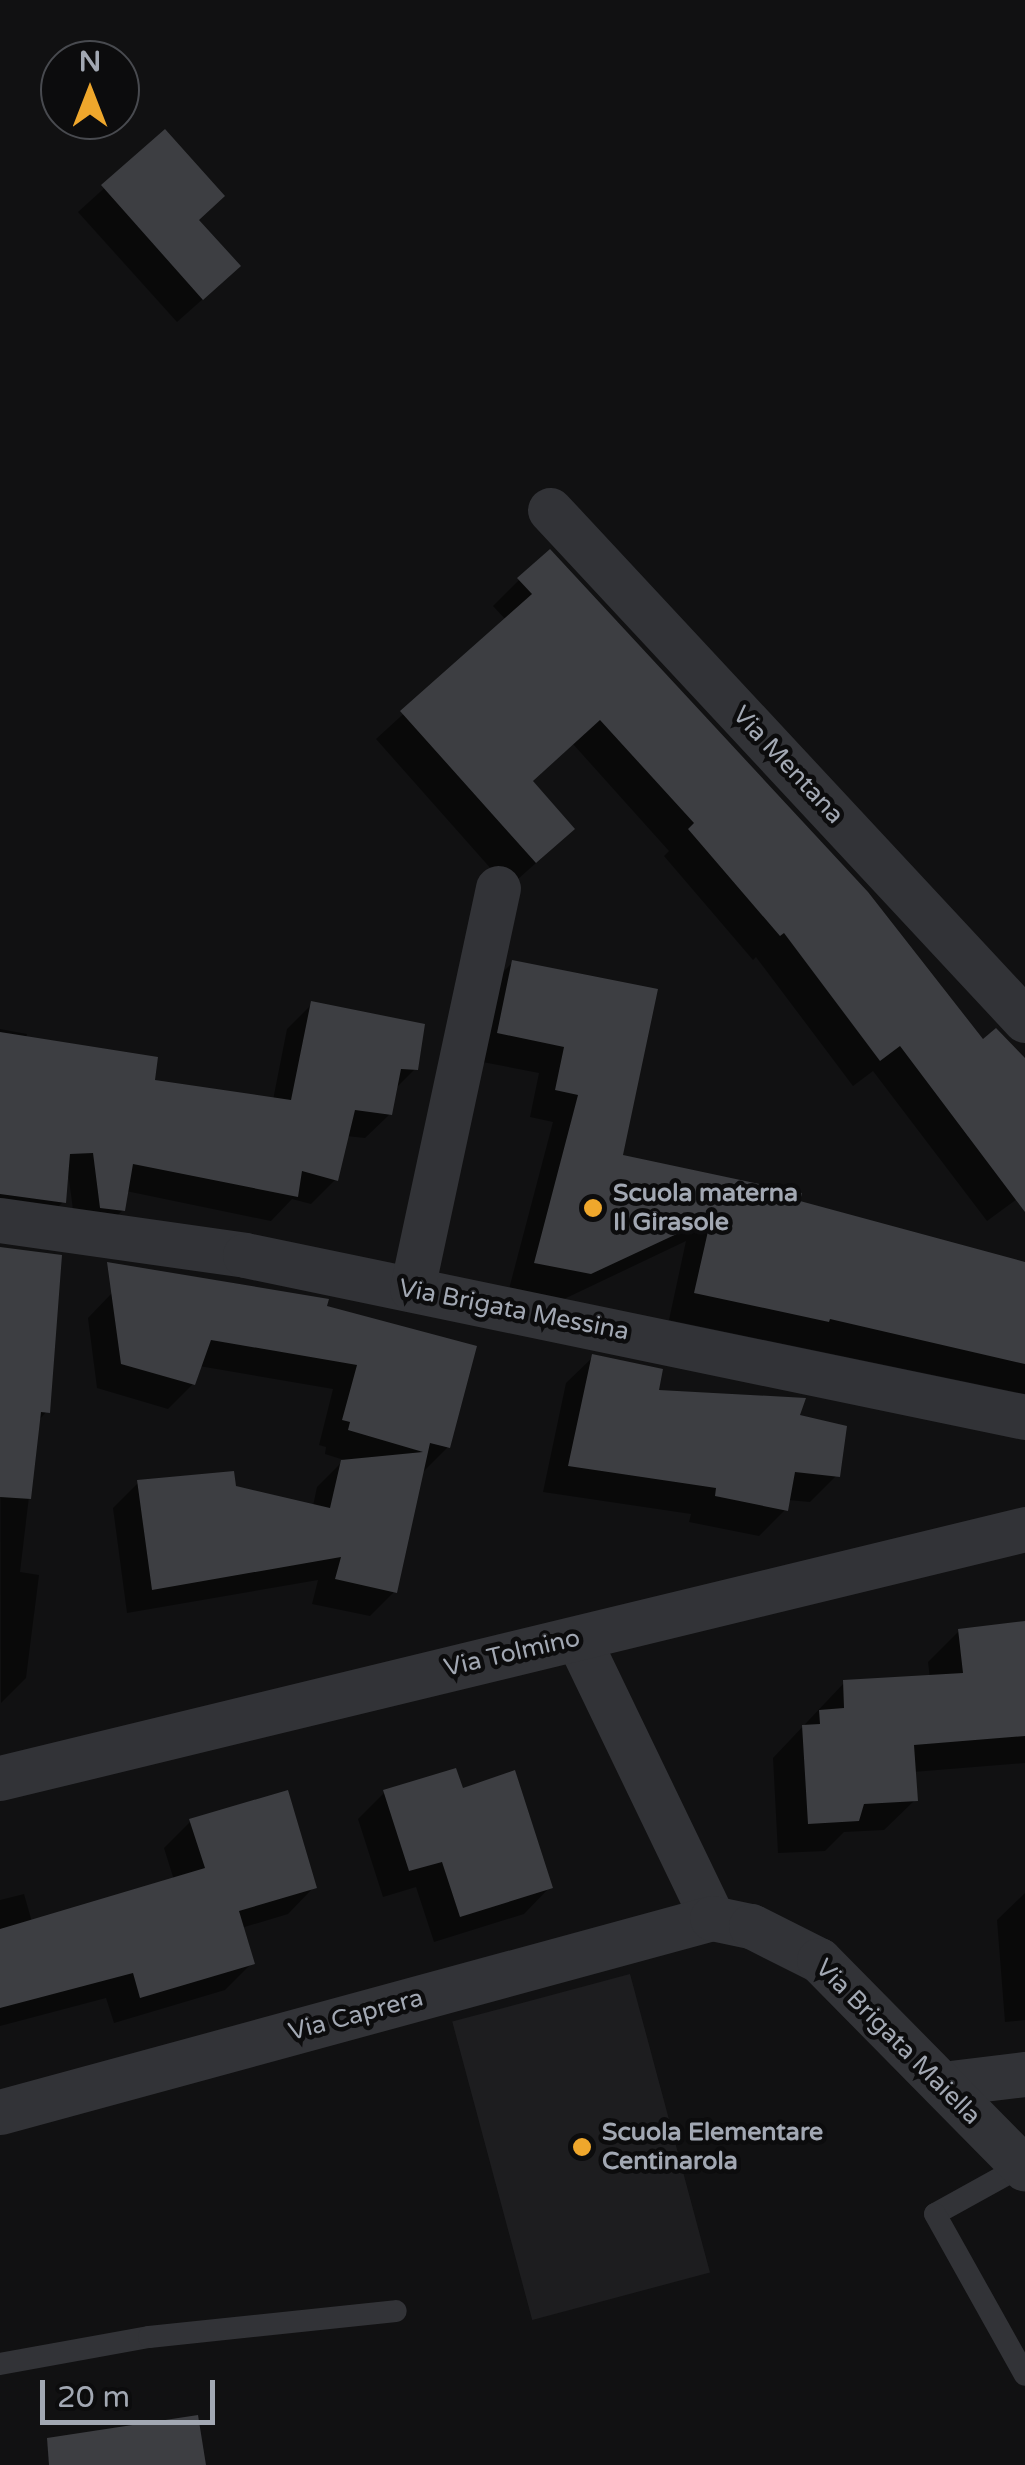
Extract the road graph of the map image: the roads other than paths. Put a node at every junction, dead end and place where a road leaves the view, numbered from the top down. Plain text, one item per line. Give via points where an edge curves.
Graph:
1 (550, 510) dead end
2 (498, 888) dead end
3 (1025, 1020) edge
4 (0, 1220) edge
5 (412, 1289) junction
6 (1025, 1417) edge
7 (1025, 1529) edge
8 (578, 1638) junction
9 (0, 1778) edge
10 (712, 1918) junction
11 (1025, 2074) edge
12 (942, 2084) junction
13 (0, 2112) edge
14 (1024, 2168) edge
15 (396, 2311) dead end
16 (0, 2364) edge
17 (1025, 2375) edge

1 - 3 street, Via Mentana
2 - 5 street
4 - 5 street, Via Brigata Messina
5 - 6 street, Via Brigata Messina
7 - 8 street, Via Tolmino
8 - 9 street, Via Tolmino
8 - 10 street
10 - 12 street, Via Brigata Maiella via 750,1926 819,1960
10 - 13 street, Via Caprera
11 - 12 street
12 - 14 street, Via Brigata Maiella
14 - 17 lane via 934,2214
15 - 16 lane via 149,2337

